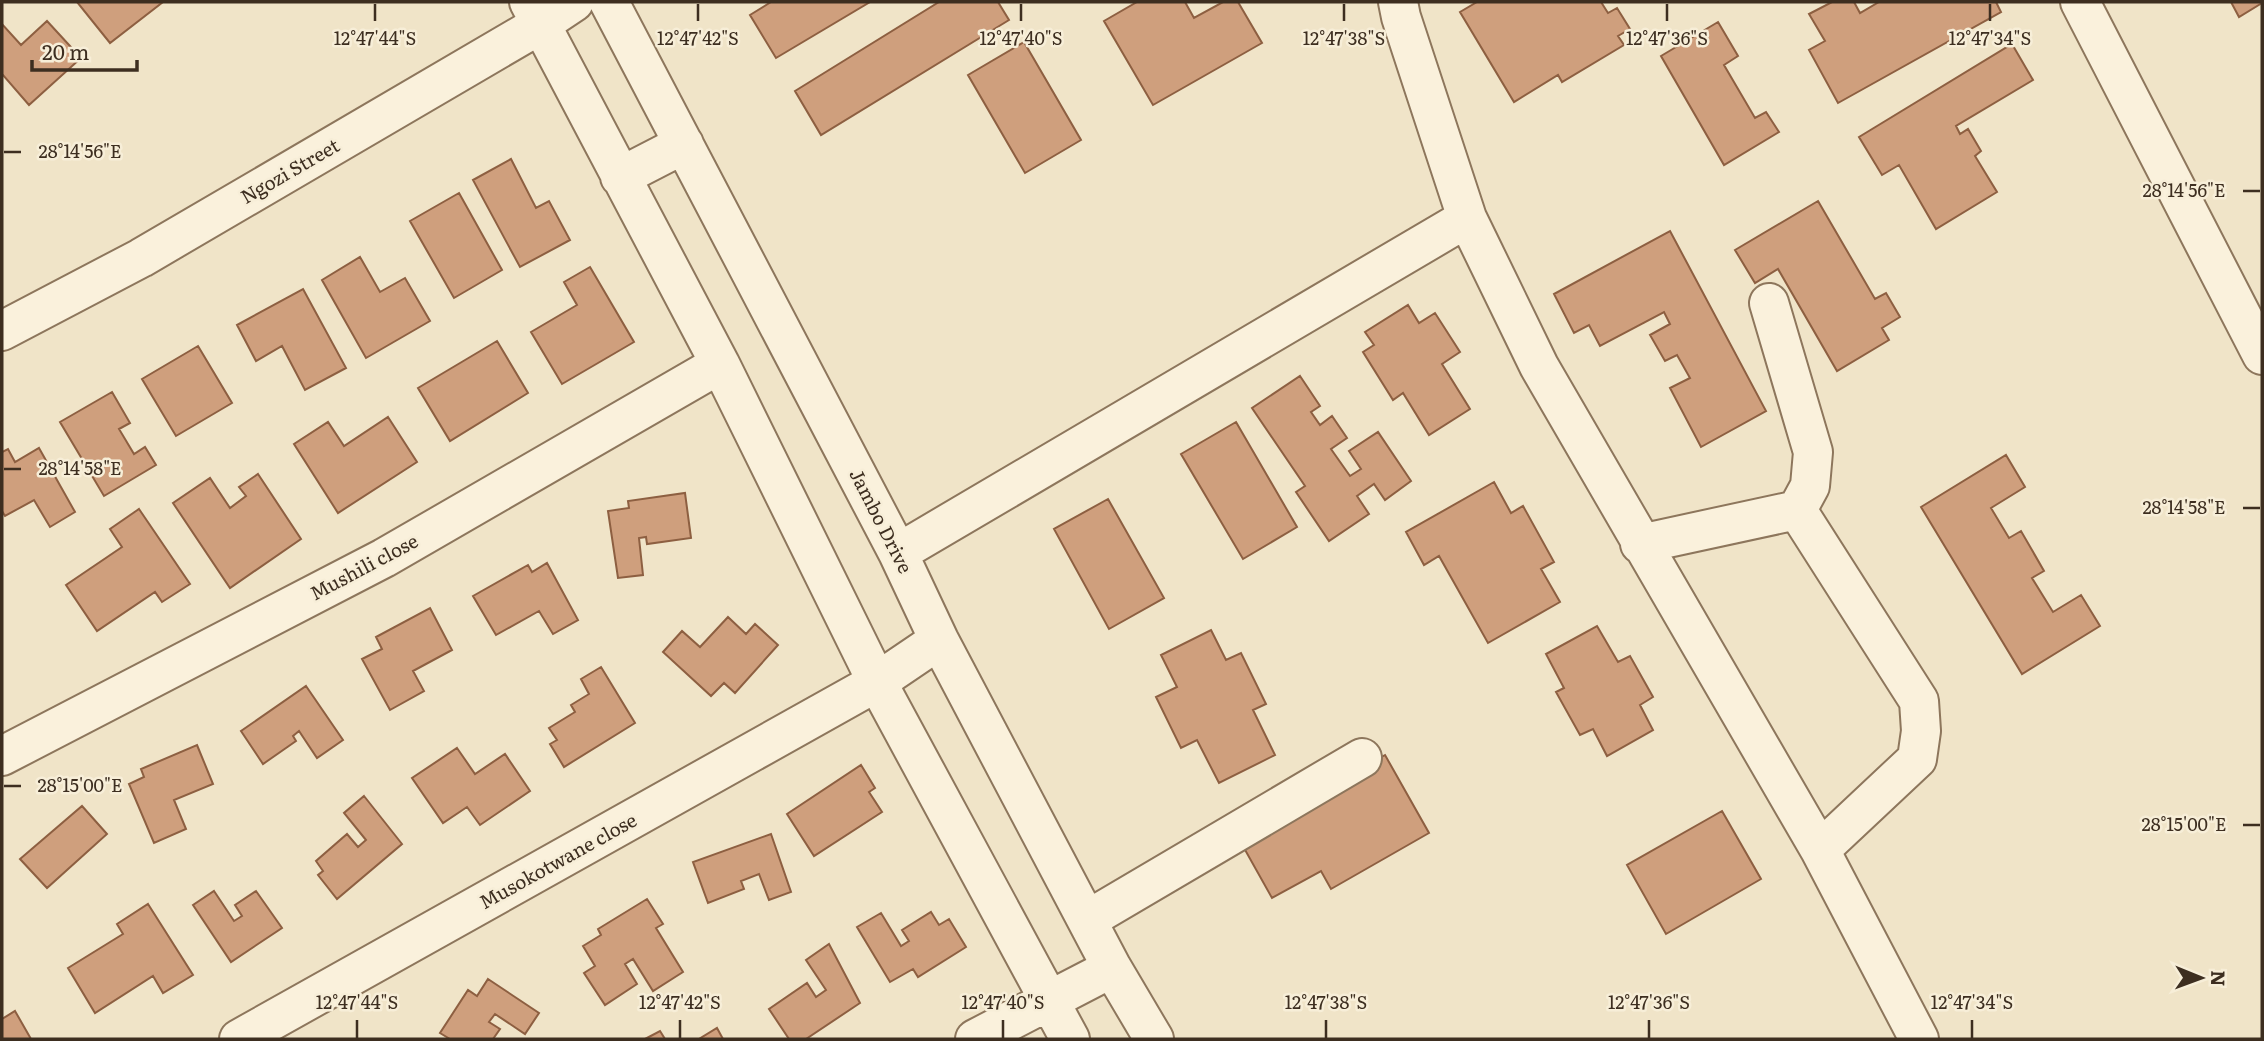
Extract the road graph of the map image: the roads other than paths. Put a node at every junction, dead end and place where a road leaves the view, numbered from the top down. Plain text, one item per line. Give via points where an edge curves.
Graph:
1 (574, 2) edge
2 (609, 2) edge
3 (1398, 2) edge
4 (2080, 2) edge
5 (535, 13) edge
6 (684, 144) junction
7 (621, 177) junction
8 (1467, 218) junction
9 (1769, 303) dead end
10 (2, 331) edge
11 (2262, 355) edge
12 (720, 364) junction
13 (1797, 510) junction
14 (1640, 544) junction
15 (898, 553) junction
16 (939, 640) junction
17 (877, 682) junction
18 (2, 756) edge
19 (1362, 758) dead end
20 (1820, 850) junction
21 (1087, 920) junction
22 (1112, 968) junction
23 (1049, 1002) junction
24 (239, 1039) edge
25 (975, 1039) edge
26 (1070, 1039) edge
27 (1154, 1039) edge
28 (1919, 1039) edge

1 - 5 street, Ngozi Street
2 - 6 street, Jambo Drive
3 - 8 street
4 - 11 street
5 - 7 street
5 - 10 street, Ngozi Street via 141,258
6 - 7 street
6 - 15 street, Jambo Drive
7 - 12 street
8 - 14 street via 1539,366
8 - 15 street
9 - 13 street via 1813,452 1810,486
12 - 17 street
12 - 18 street, Mushili close via 384,558
13 - 14 street
13 - 20 street via 1919,701 1917,759
14 - 20 street
15 - 16 street, Jambo Drive
16 - 17 street, Musokotwane close
16 - 21 street, Jambo Drive
17 - 23 street
17 - 24 street, Musokotwane close
19 - 21 street
20 - 28 street
21 - 22 street, Jambo Drive
22 - 23 street
22 - 27 street, Jambo Drive
23 - 25 street
23 - 26 street

